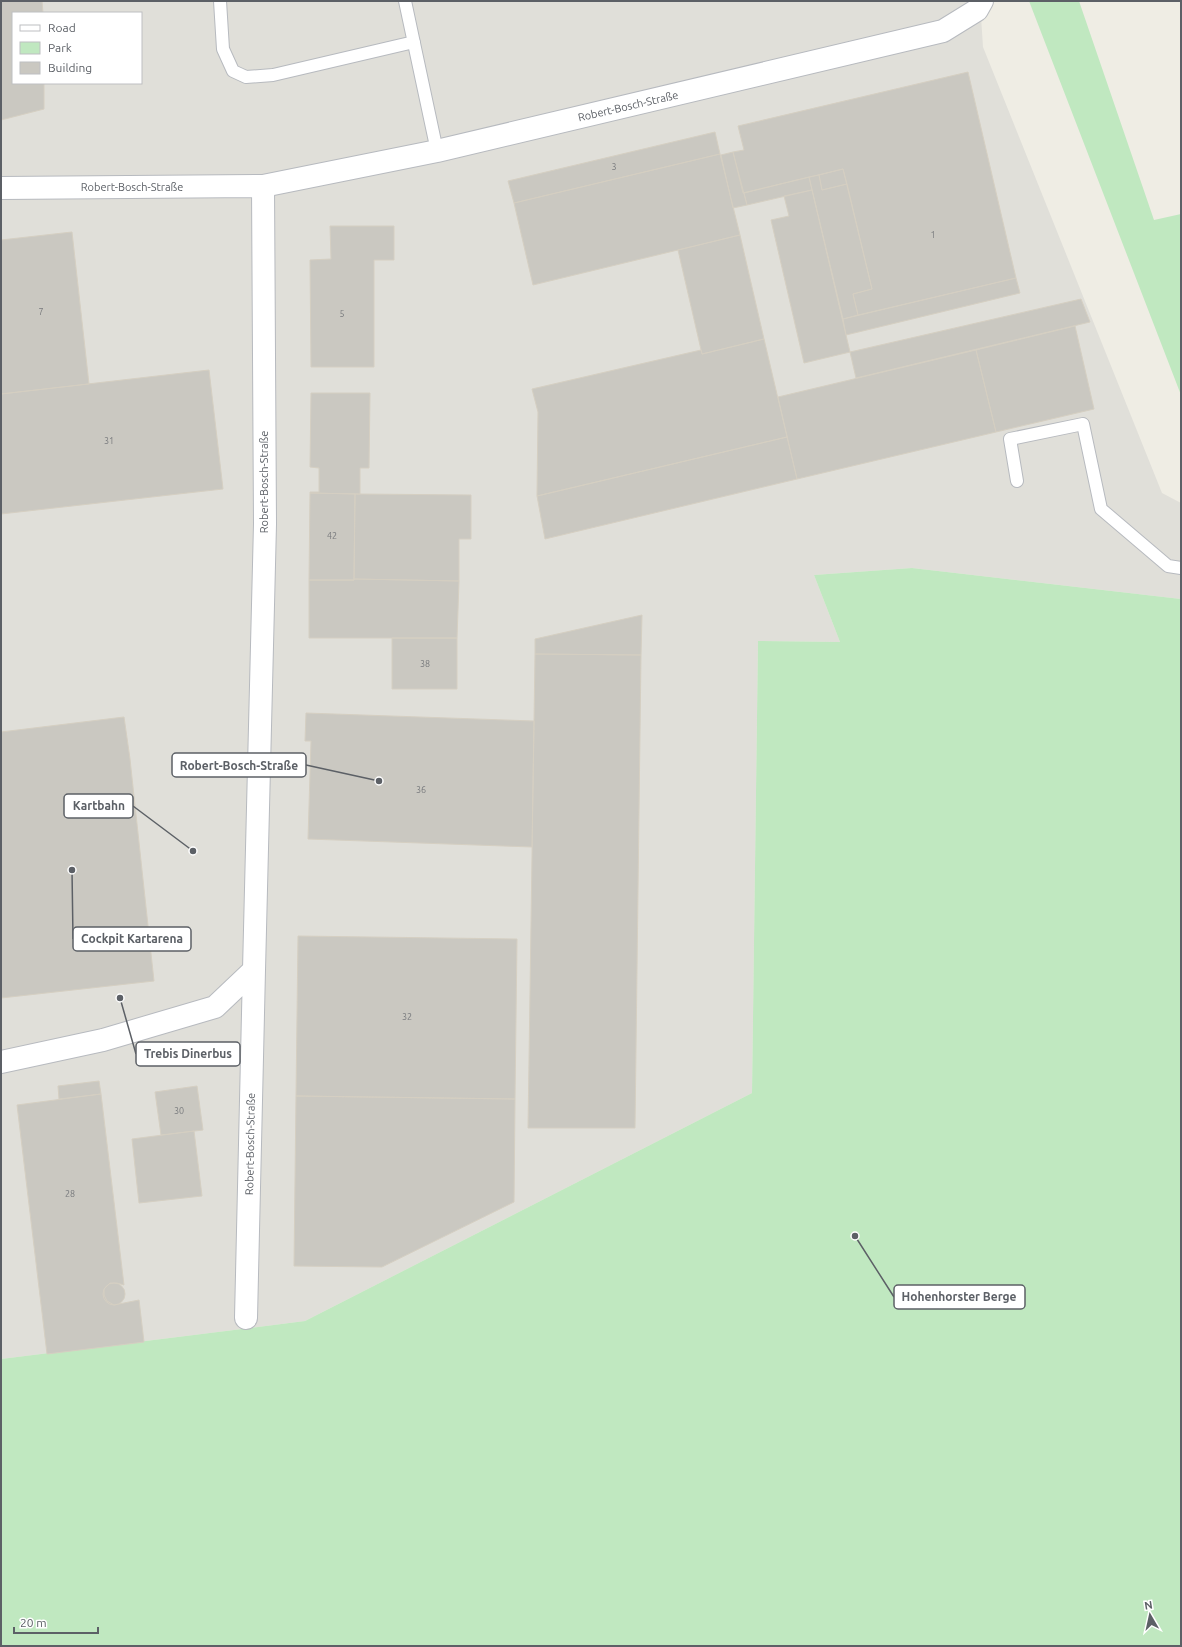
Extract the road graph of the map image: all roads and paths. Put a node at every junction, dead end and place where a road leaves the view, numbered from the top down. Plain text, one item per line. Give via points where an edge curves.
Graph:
1 (220, 1) edge
2 (405, 1) edge
3 (982, 1) edge
4 (414, 42) junction
5 (437, 151) junction
6 (263, 186) junction
7 (1, 188) edge
8 (1017, 481) dead end
9 (1181, 568) edge
10 (254, 970) junction
11 (1, 1062) edge
12 (246, 1318) dead end

1 - 4 lane via 223,49 232,71 246,77 273,75
2 - 4 lane
3 - 5 street, Robert-Bosch-Straße via 976,10 943,31
4 - 5 lane
5 - 6 street, Robert-Bosch-Straße
6 - 7 street, Robert-Bosch-Straße
6 - 10 street, Robert-Bosch-Straße via 264,524
8 - 9 lane via 1010,439 1083,424 1102,509 1168,566
10 - 11 street via 215,1007 103,1040
10 - 12 street, Robert-Bosch-Straße

